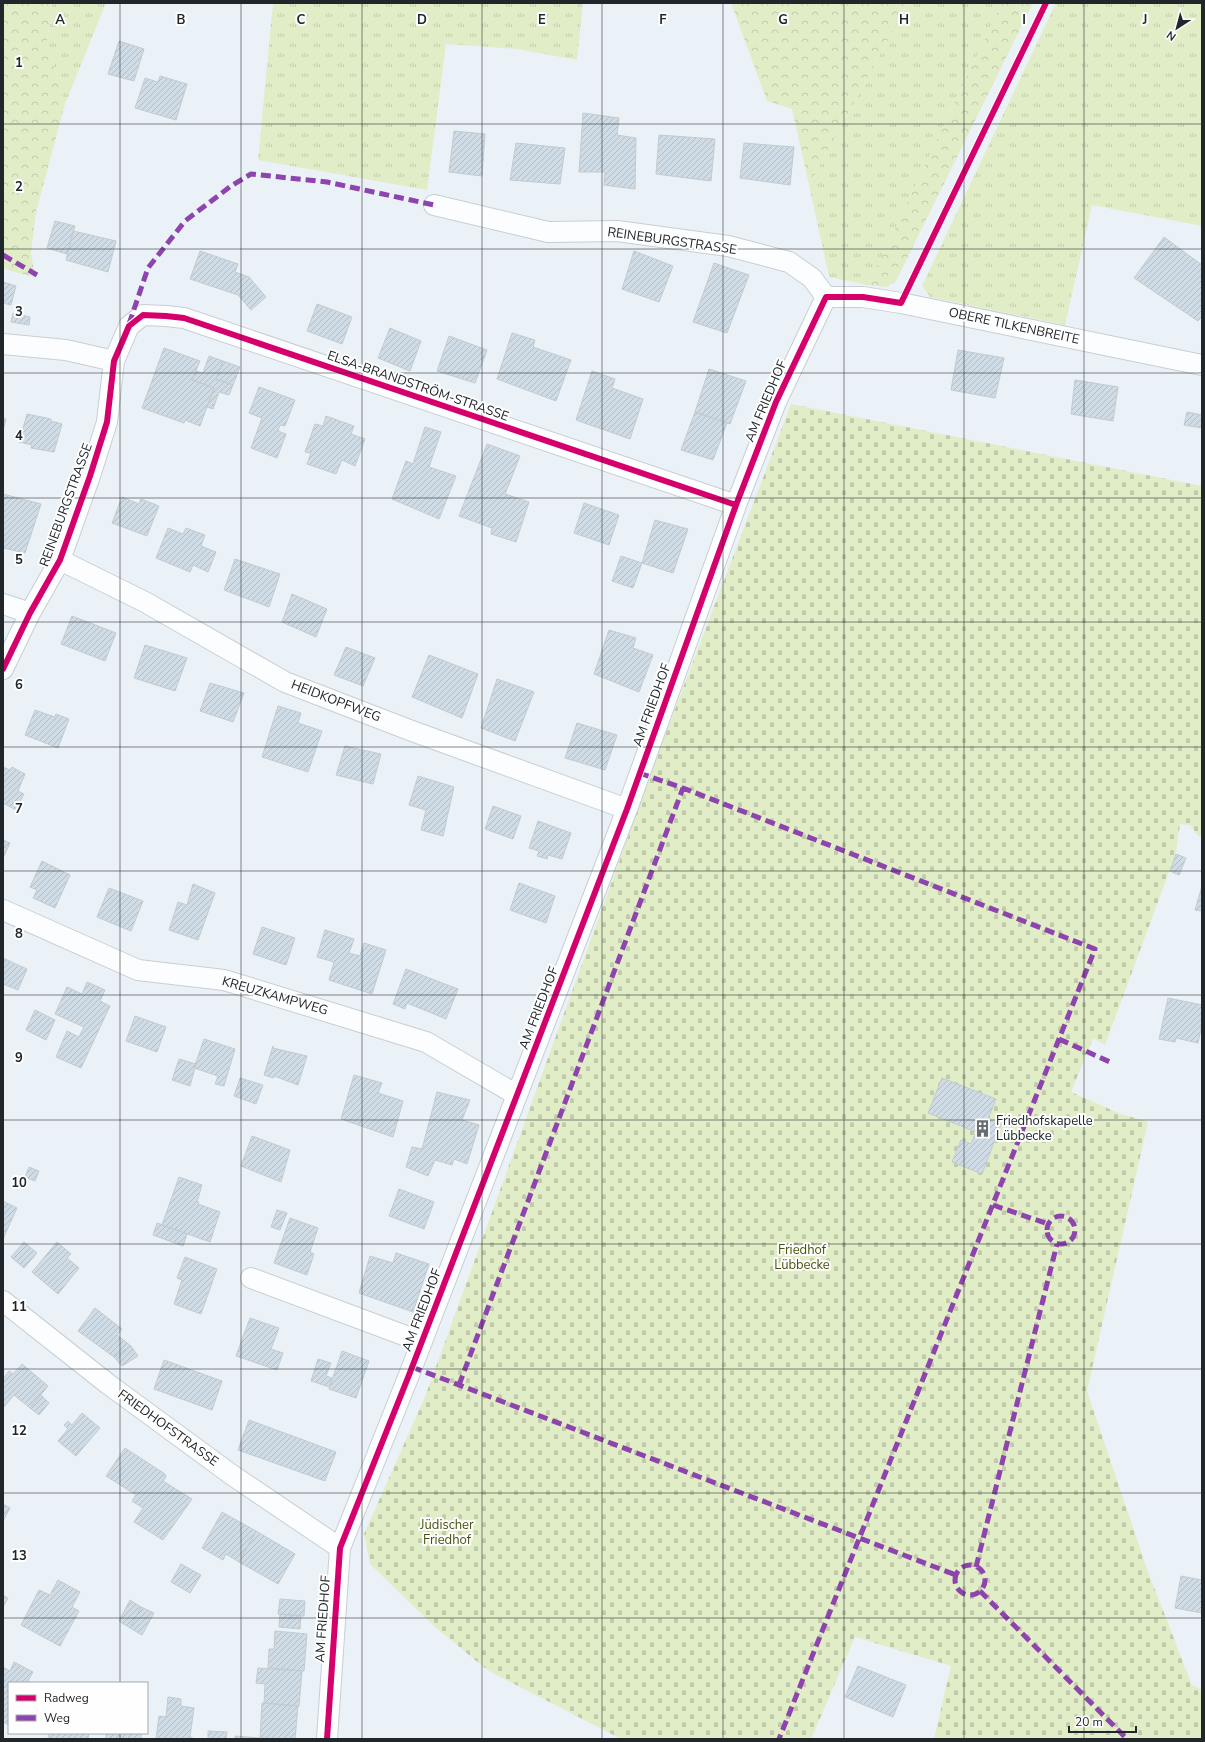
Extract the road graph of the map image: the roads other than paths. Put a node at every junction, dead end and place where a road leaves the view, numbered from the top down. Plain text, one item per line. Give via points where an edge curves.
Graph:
1 (434, 205) dead end
2 (826, 297) junction
3 (3, 344) edge
4 (114, 361) junction
5 (1202, 365) edge
6 (736, 504) junction
7 (60, 560) junction
8 (3, 604) edge
9 (30, 613) junction
10 (3, 669) edge
11 (627, 809) junction
12 (3, 910) edge
13 (518, 1095) junction
14 (251, 1278) dead end
15 (3, 1301) edge
16 (422, 1342) junction
17 (340, 1548) junction
18 (326, 1739) edge

1 - 2 street, REINEBURGSTRASSE via 548,232 617,231 728,246 789,262 812,278
2 - 5 street, OBERE TILKENBREITE via 863,296
2 - 6 street, AM FRIEDHOF via 776,402
3 - 4 street via 66,350
4 - 6 street, ELSA-BRANDSTRÖM-STRASSE via 129,326 143,315 184,318
4 - 7 street, REINEBURGSTRASSE via 107,422
6 - 11 street, AM FRIEDHOF
7 - 9 street, REINEBURGSTRASSE
7 - 11 street, HEIDKOPFWEG via 145,602 285,682
8 - 9 street
9 - 10 street, REINEBURGSTRASSE
11 - 13 street, AM FRIEDHOF
12 - 13 street, KREUZKAMPWEG via 138,970 224,980 426,1042
13 - 16 street, AM FRIEDHOF
14 - 16 street, AM FRIEDHOF
15 - 17 street, FRIEDHOFSTRASSE via 114,1389 232,1475
16 - 17 street, AM FRIEDHOF
17 - 18 street, AM FRIEDHOF

